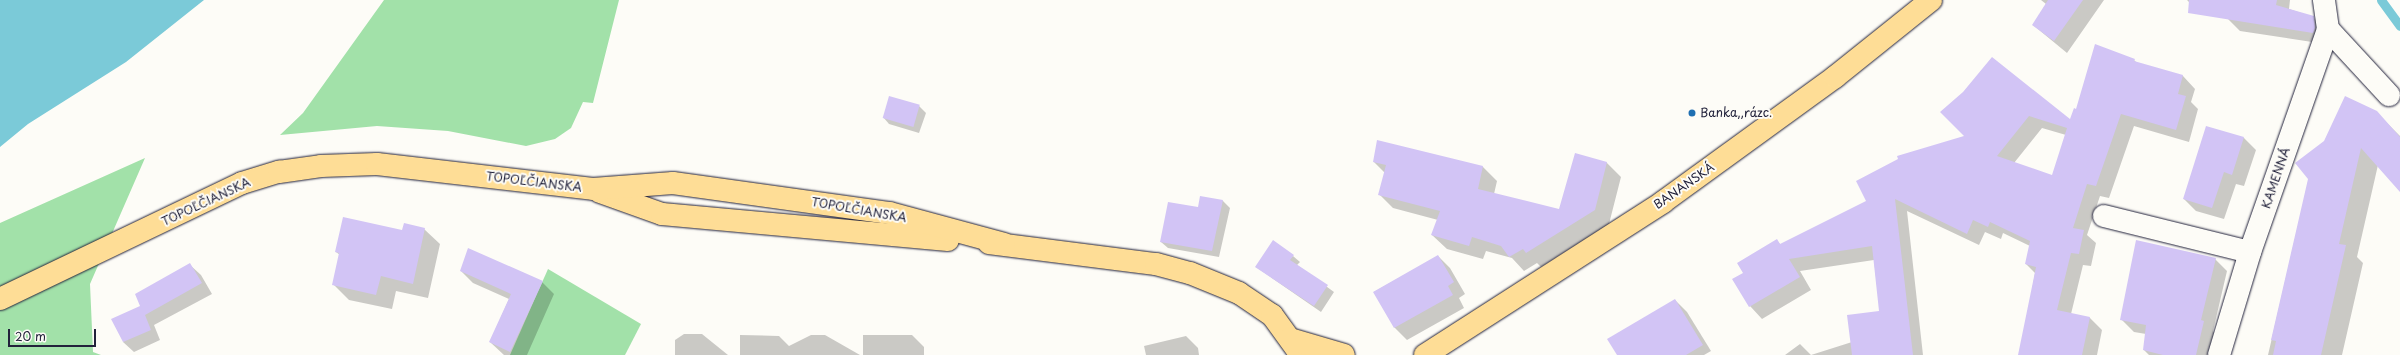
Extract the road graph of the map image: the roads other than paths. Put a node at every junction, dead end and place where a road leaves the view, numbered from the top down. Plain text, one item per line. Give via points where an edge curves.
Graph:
1 (1931, 0) edge
2 (2324, 0) edge
3 (2328, 29) junction
4 (2389, 95) dead end
5 (593, 189) junction
6 (2104, 216) dead end
7 (1004, 244) junction
8 (2250, 252) junction
9 (0, 299) edge
10 (1295, 347) edge
11 (1344, 355) edge
12 (1425, 355) edge
13 (2219, 355) edge

1 - 12 main road, BANANSKÁ via 1836,77 1663,202
2 - 3 street, KAMENNÁ
3 - 4 street
3 - 8 street, KAMENNÁ
5 - 7 main road, TOPOĽČIANSKA via 662,214
5 - 7 main road, TOPOĽČIANSKA via 673,183 890,213
5 - 9 main road, TOPOĽČIANSKA via 377,164 321,166 279,172 242,183
6 - 8 street
7 - 10 main road, TOPOĽČIANSKA via 1156,264 1190,273 1239,293 1272,315
8 - 13 street, KAMENNÁ
10 - 11 main road

